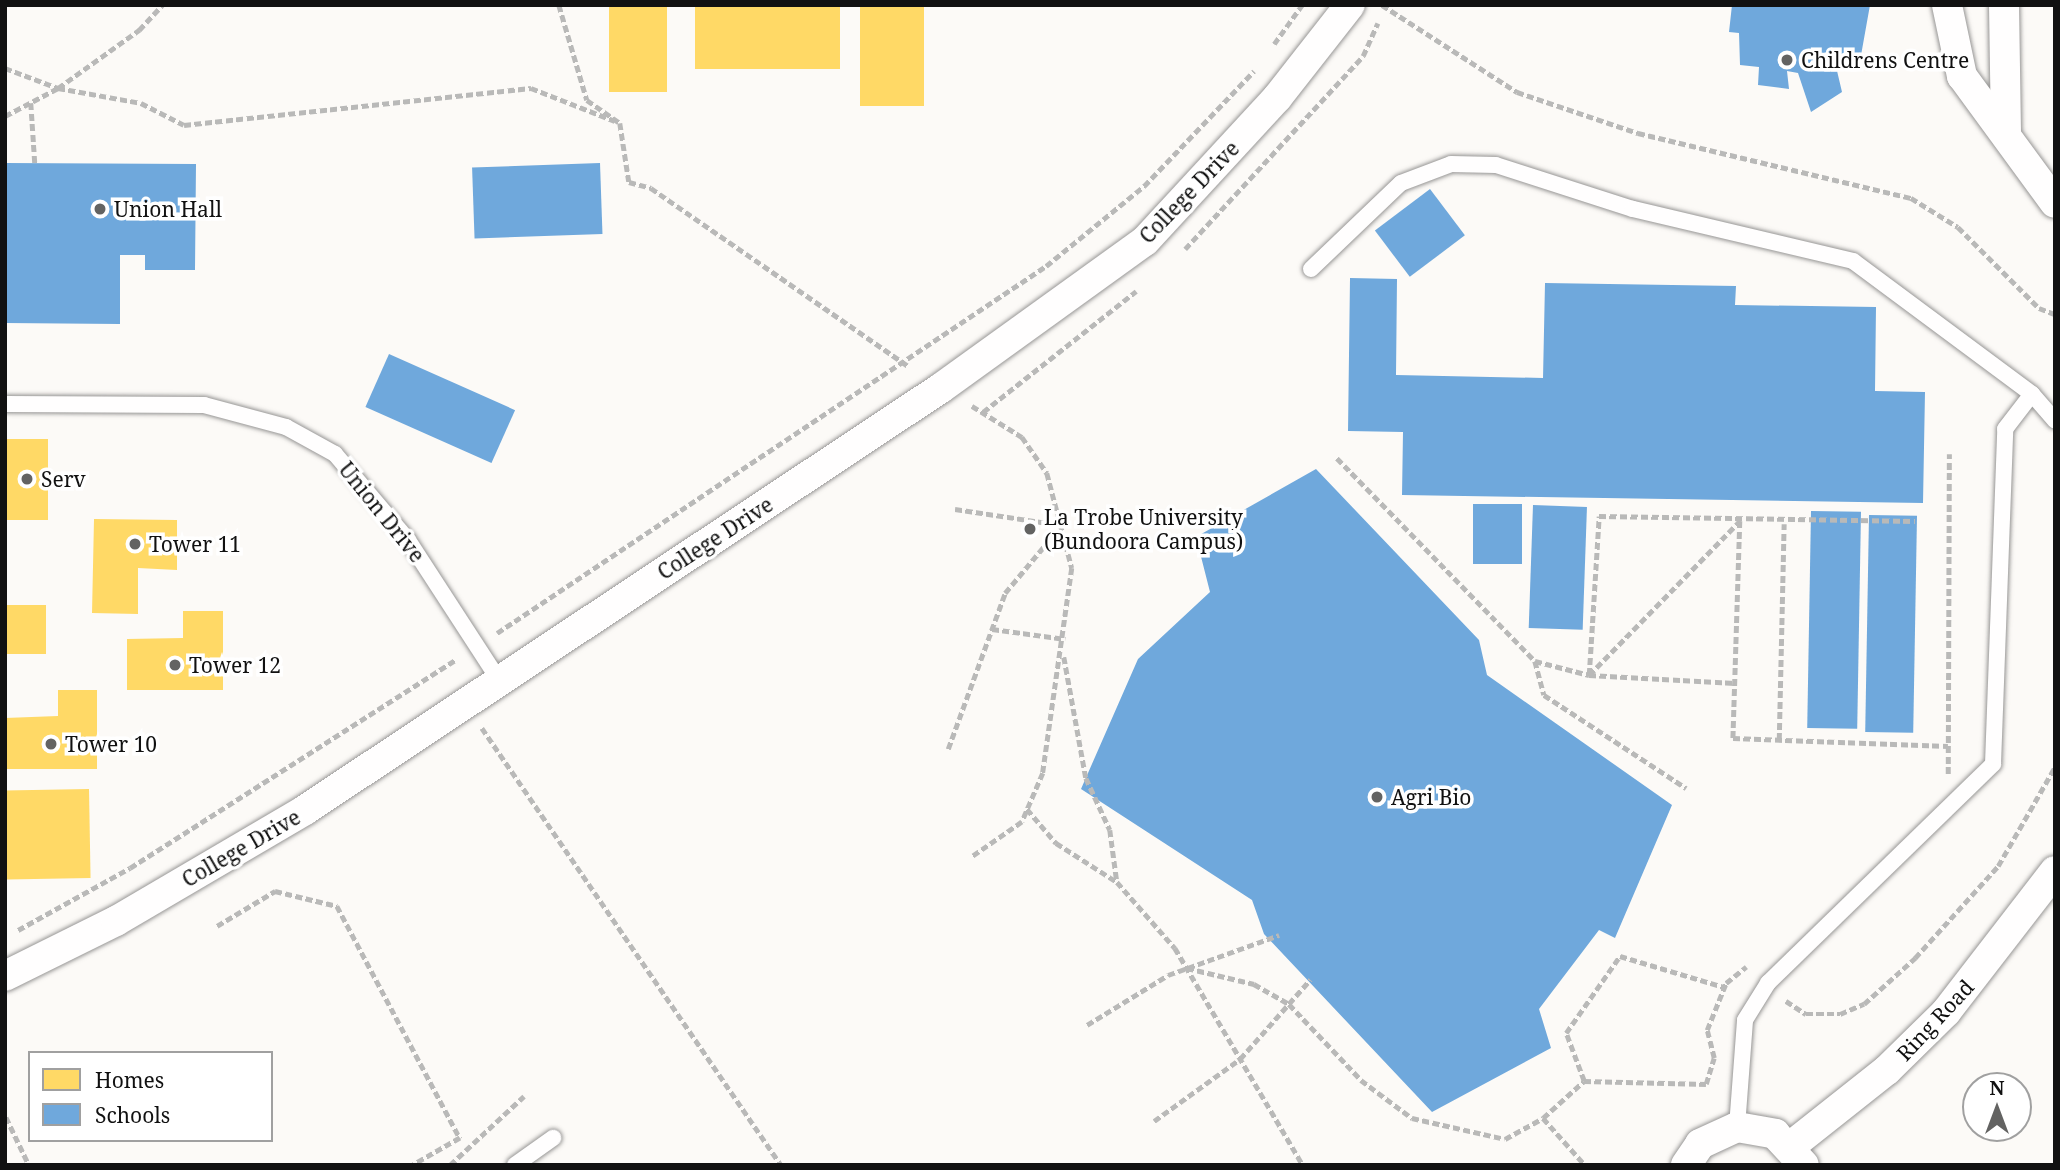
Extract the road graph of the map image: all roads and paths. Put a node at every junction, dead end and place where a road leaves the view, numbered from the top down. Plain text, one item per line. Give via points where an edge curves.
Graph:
1 (162, 5) edge
2 (559, 5) edge
3 (1303, 5) edge
4 (1350, 5) edge
5 (1382, 5) edge
6 (1947, 5) edge
7 (2004, 5) edge
8 (1267, 54) dead end
9 (1260, 64) dead end
10 (5, 68) edge
11 (58, 89) junction
12 (31, 103) junction
13 (5, 116) edge
14 (620, 122) junction
15 (2006, 133) junction
16 (35, 163) dead end
17 (2055, 204) edge
18 (1311, 269) dead end
19 (2055, 314) edge
20 (907, 365) junction
21 (941, 388) junction
22 (2032, 394) junction
23 (5, 404) edge
24 (2055, 420) edge
25 (1949, 454) dead end
26 (1337, 458) dead end
27 (955, 509) dead end
28 (1740, 521) junction
29 (1915, 521) dead end
30 (1784, 524) junction
31 (1062, 525) junction
32 (992, 629) junction
33 (1065, 639) junction
34 (479, 645) junction
35 (1063, 653) junction
36 (1535, 661) junction
37 (1589, 675) junction
38 (499, 680) junction
39 (1735, 683) junction
40 (466, 704) junction
41 (1779, 740) junction
42 (1948, 746) junction
43 (948, 748) dead end
44 (2055, 766) edge
45 (1941, 787) dead end
46 (1686, 788) dead end
47 (1027, 809) junction
48 (973, 856) dead end
49 (2055, 871) edge
50 (1117, 882) junction
51 (217, 926) dead end
52 (1279, 935) dead end
53 (6, 937) edge
54 (1186, 968) junction
55 (5, 976) edge
56 (1310, 980) dead end
57 (1724, 986) dead end
58 (1783, 1000) dead end
59 (1289, 1004) junction
60 (1087, 1025) dead end
61 (1240, 1059) junction
62 (1584, 1081) junction
63 (1706, 1084) dead end
64 (524, 1096) dead end
65 (6, 1117) edge
66 (1543, 1118) junction
67 (1154, 1121) dead end
68 (1737, 1127) junction
69 (553, 1138) dead end
70 (1798, 1155) edge
71 (29, 1165) edge
72 (413, 1165) edge
73 (450, 1165) edge
74 (515, 1165) edge
75 (781, 1165) edge
76 (1303, 1165) edge
77 (1585, 1165) edge
78 (1686, 1165) edge

1 - 11 path via 139,30
2 - 14 path via 587,100
3 - 8 path
4 - 21 street, College Drive via 1277,98 1145,241
5 - 19 path via 1517,92 1638,133 1911,198 1958,226 2039,308
6 - 15 street via 1962,76
7 - 15 street
9 - 20 path via 1144,186 1046,266
10 - 11 path
11 - 12 path
11 - 14 path via 141,103 184,125 531,89
12 - 13 path
12 - 16 path
14 - 20 path via 629,182 652,188
15 - 17 street
18 - 22 lane via 1401,183 1451,164 1496,165 1633,209 1853,261
20 - 21 path
20 - 34 path
21 - 31 path via 1022,437 1047,473
21 - 38 street, College Drive
22 - 24 lane
22 - 68 lane via 2012,417 2004,441 1993,764 1768,983 1745,1020
23 - 34 lane, Union Drive via 204,405 286,427 335,454 372,494
25 - 42 path
26 - 36 path
27 - 31 path
28 - 30 path
28 - 37 path
28 - 37 path via 1599,516
28 - 39 path
29 - 30 path
30 - 41 path
31 - 32 path via 1005,593
31 - 33 path via 1072,568
32 - 33 path
32 - 43 path
33 - 35 path
34 - 38 lane, Union Drive
34 - 53 path via 130,868
35 - 47 path via 1043,773
35 - 50 path via 1086,778 1110,830
36 - 37 path
36 - 46 path via 1544,695
37 - 39 path
38 - 40 street, College Drive
39 - 41 path via 1733,738
40 - 55 street, College Drive via 305,810 116,921
40 - 75 path
41 - 42 path
42 - 45 path via 1948,779
44 - 58 path via 1998,866 1915,958 1864,1004 1840,1014 1806,1014
47 - 48 path via 1022,822
47 - 50 path via 1056,843
49 - 70 street, Ring Road via 1946,1012
50 - 54 path
51 - 72 path via 275,891 337,906 460,1138
52 - 54 path
54 - 59 path via 1254,984
54 - 60 path via 1150,984
54 - 61 path
56 - 59 path
57 - 62 path via 1620,956 1566,1033
59 - 61 path
59 - 66 path via 1361,1080 1412,1118 1505,1139
61 - 67 path
61 - 76 path
62 - 63 path
62 - 66 path
64 - 73 path
65 - 71 path
66 - 77 path
68 - 70 street via 1766,1131
68 - 78 street via 1700,1144
69 - 74 lane

